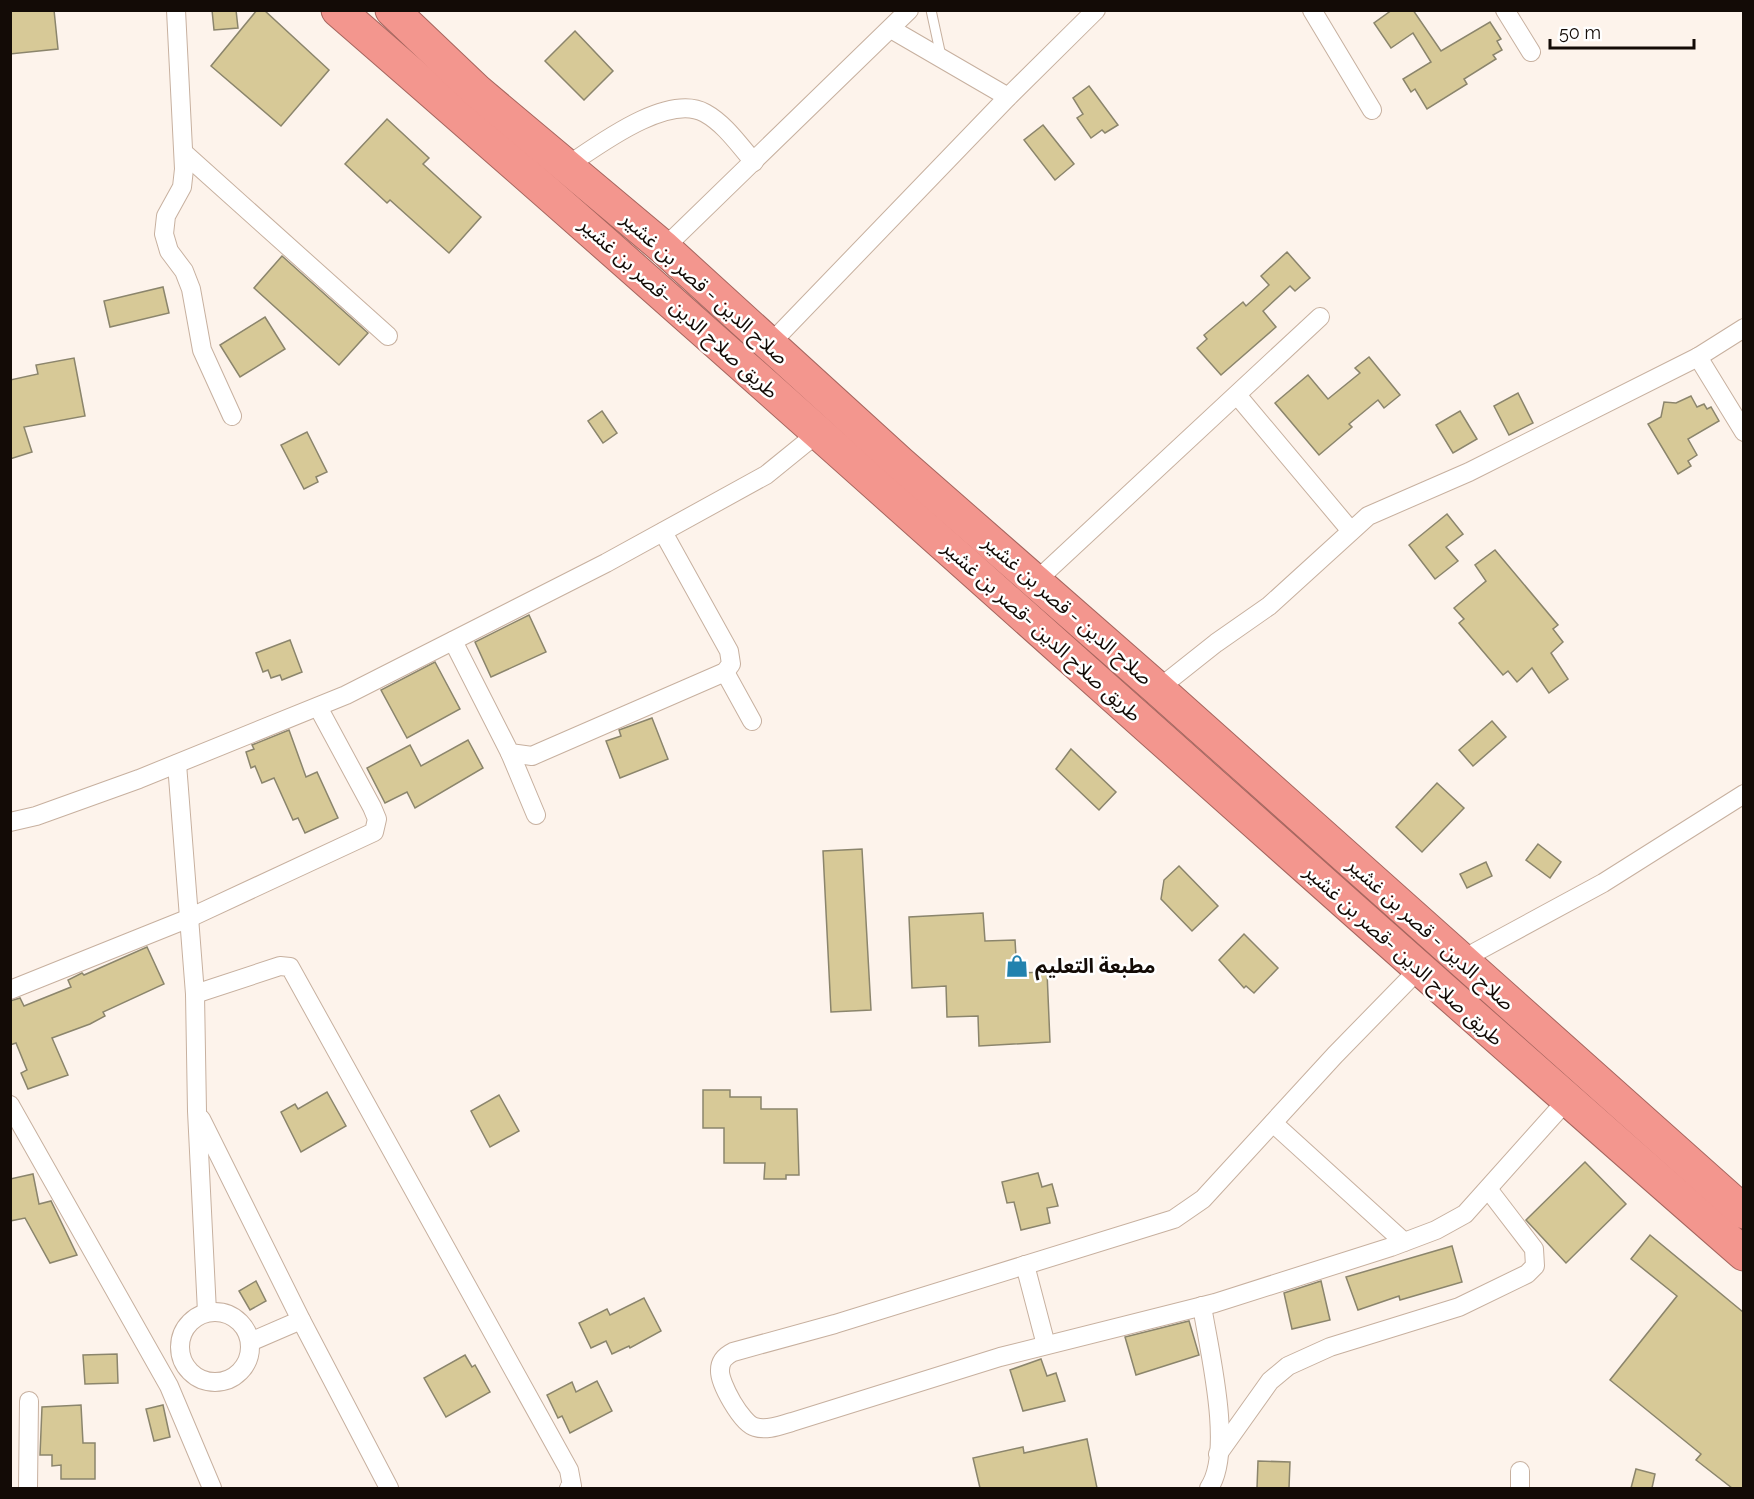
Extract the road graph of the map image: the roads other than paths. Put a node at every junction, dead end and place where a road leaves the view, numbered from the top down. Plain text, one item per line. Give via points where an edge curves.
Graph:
1 (176, 10) edge
2 (338, 10) edge
3 (392, 10) edge
4 (909, 10) edge
5 (931, 10) edge
6 (1096, 10) edge
7 (1312, 10) edge
8 (1505, 10) edge
9 (891, 29) junction
10 (1531, 52) dead end
11 (942, 58) junction
12 (1008, 97) junction
13 (1372, 110) dead end
14 (184, 153) junction
15 (754, 162) junction
16 (567, 166) junction
17 (664, 248) junction
18 (1320, 317) dead end
19 (1743, 328) edge
20 (388, 336) dead end
21 (768, 345) junction
22 (1698, 357) junction
23 (1237, 394) junction
24 (232, 416) dead end
25 (819, 432) junction
26 (1743, 432) edge
27 (1351, 531) junction
28 (663, 532) junction
29 (1035, 582) junction
30 (453, 641) junction
31 (725, 672) junction
32 (1158, 689) junction
33 (318, 707) junction
34 (752, 722) dead end
35 (510, 753) junction
36 (177, 764) junction
37 (1743, 794) edge
38 (536, 815) dead end
39 (10, 822) edge
40 (187, 919) junction
41 (1461, 960) junction
42 (1419, 969) junction
43 (10, 990) edge
44 (195, 994) junction
45 (1567, 1100) junction
46 (10, 1105) edge
47 (197, 1111) junction
48 (1273, 1123) junction
49 (1488, 1190) junction
50 (1743, 1212) edge
51 (1404, 1242) junction
52 (1743, 1254) edge
53 (1025, 1264) junction
54 (1202, 1306) junction
55 (207, 1312) junction
56 (301, 1320) junction
57 (249, 1342) junction
58 (1046, 1346) junction
59 (190, 1372) junction
60 (169, 1386) junction
61 (29, 1401) dead end
62 (1218, 1454) junction
63 (28, 1488) edge
64 (212, 1488) edge
65 (389, 1488) edge
66 (569, 1488) edge
67 (1209, 1488) edge

1 - 14 street
2 - 25 highway, طريق صلاح الدين -قصر بن غشير
3 - 16 highway, صلاح الدين - قصر بن غشير via 477,90
4 - 9 street
5 - 11 lane
6 - 12 street
7 - 13 street
8 - 10 street
9 - 11 street
9 - 15 street
11 - 12 street
12 - 21 street
14 - 20 street
14 - 24 street via 182,187 166,216 164,234 169,251 187,280 202,350
15 - 16 street via 712,118 703,111 691,110 670,111 636,121
15 - 17 street
16 - 17 highway, صلاح الدين - قصر بن غشير
17 - 21 highway, صلاح الدين - قصر بن غشير
18 - 23 street
19 - 22 street
21 - 29 highway, صلاح الدين - قصر بن غشير
22 - 26 street
22 - 27 street via 1470,472 1368,516
23 - 27 street
23 - 29 street
25 - 28 street via 766,475
25 - 42 highway, طريق صلاح الدين -قصر بن غشير
27 - 32 street via 1269,606
28 - 30 street
28 - 31 street via 729,651 731,664
29 - 32 highway, صلاح الدين - قصر بن غشير
30 - 33 street
30 - 35 street
31 - 34 street
31 - 35 street via 532,756
32 - 41 highway, صلاح الدين - قصر بن غشير
33 - 36 street
33 - 40 street via 375,813 374,832
35 - 38 street
36 - 39 street
36 - 40 street
37 - 41 street via 1613,877
40 - 43 street
40 - 44 street
41 - 50 highway, صلاح الدين - قصر بن غشير
42 - 45 highway, طريق صلاح الدين -قصر بن غشير
42 - 48 street
44 - 47 street
44 - 66 street via 280,966 290,967 569,1470
45 - 49 street
45 - 52 highway, طريق صلاح الدين -قصر بن غشير
46 - 60 street
47 - 55 street
47 - 56 street
48 - 51 street
48 - 53 street via 1203,1199 1174,1219
49 - 51 street via 1465,1214
49 - 62 street via 1534,1249 1535,1266 1527,1274 1459,1307 1329,1347 1288,1366 1270,1381
51 - 54 street
53 - 58 street
53 - 58 street via 733,1352 725,1356 720,1377 741,1417 755,1427 771,1427
54 - 58 street
54 - 62 street via 1220,1400
55 - 57 street via 235,1317 245,1328
55 - 59 street via 191,1321 181,1337 181,1355
56 - 57 street
56 - 65 street
57 - 59 street via 246,1363 231,1378 209,1382
59 - 60 street
60 - 64 street
61 - 63 street
62 - 67 street

